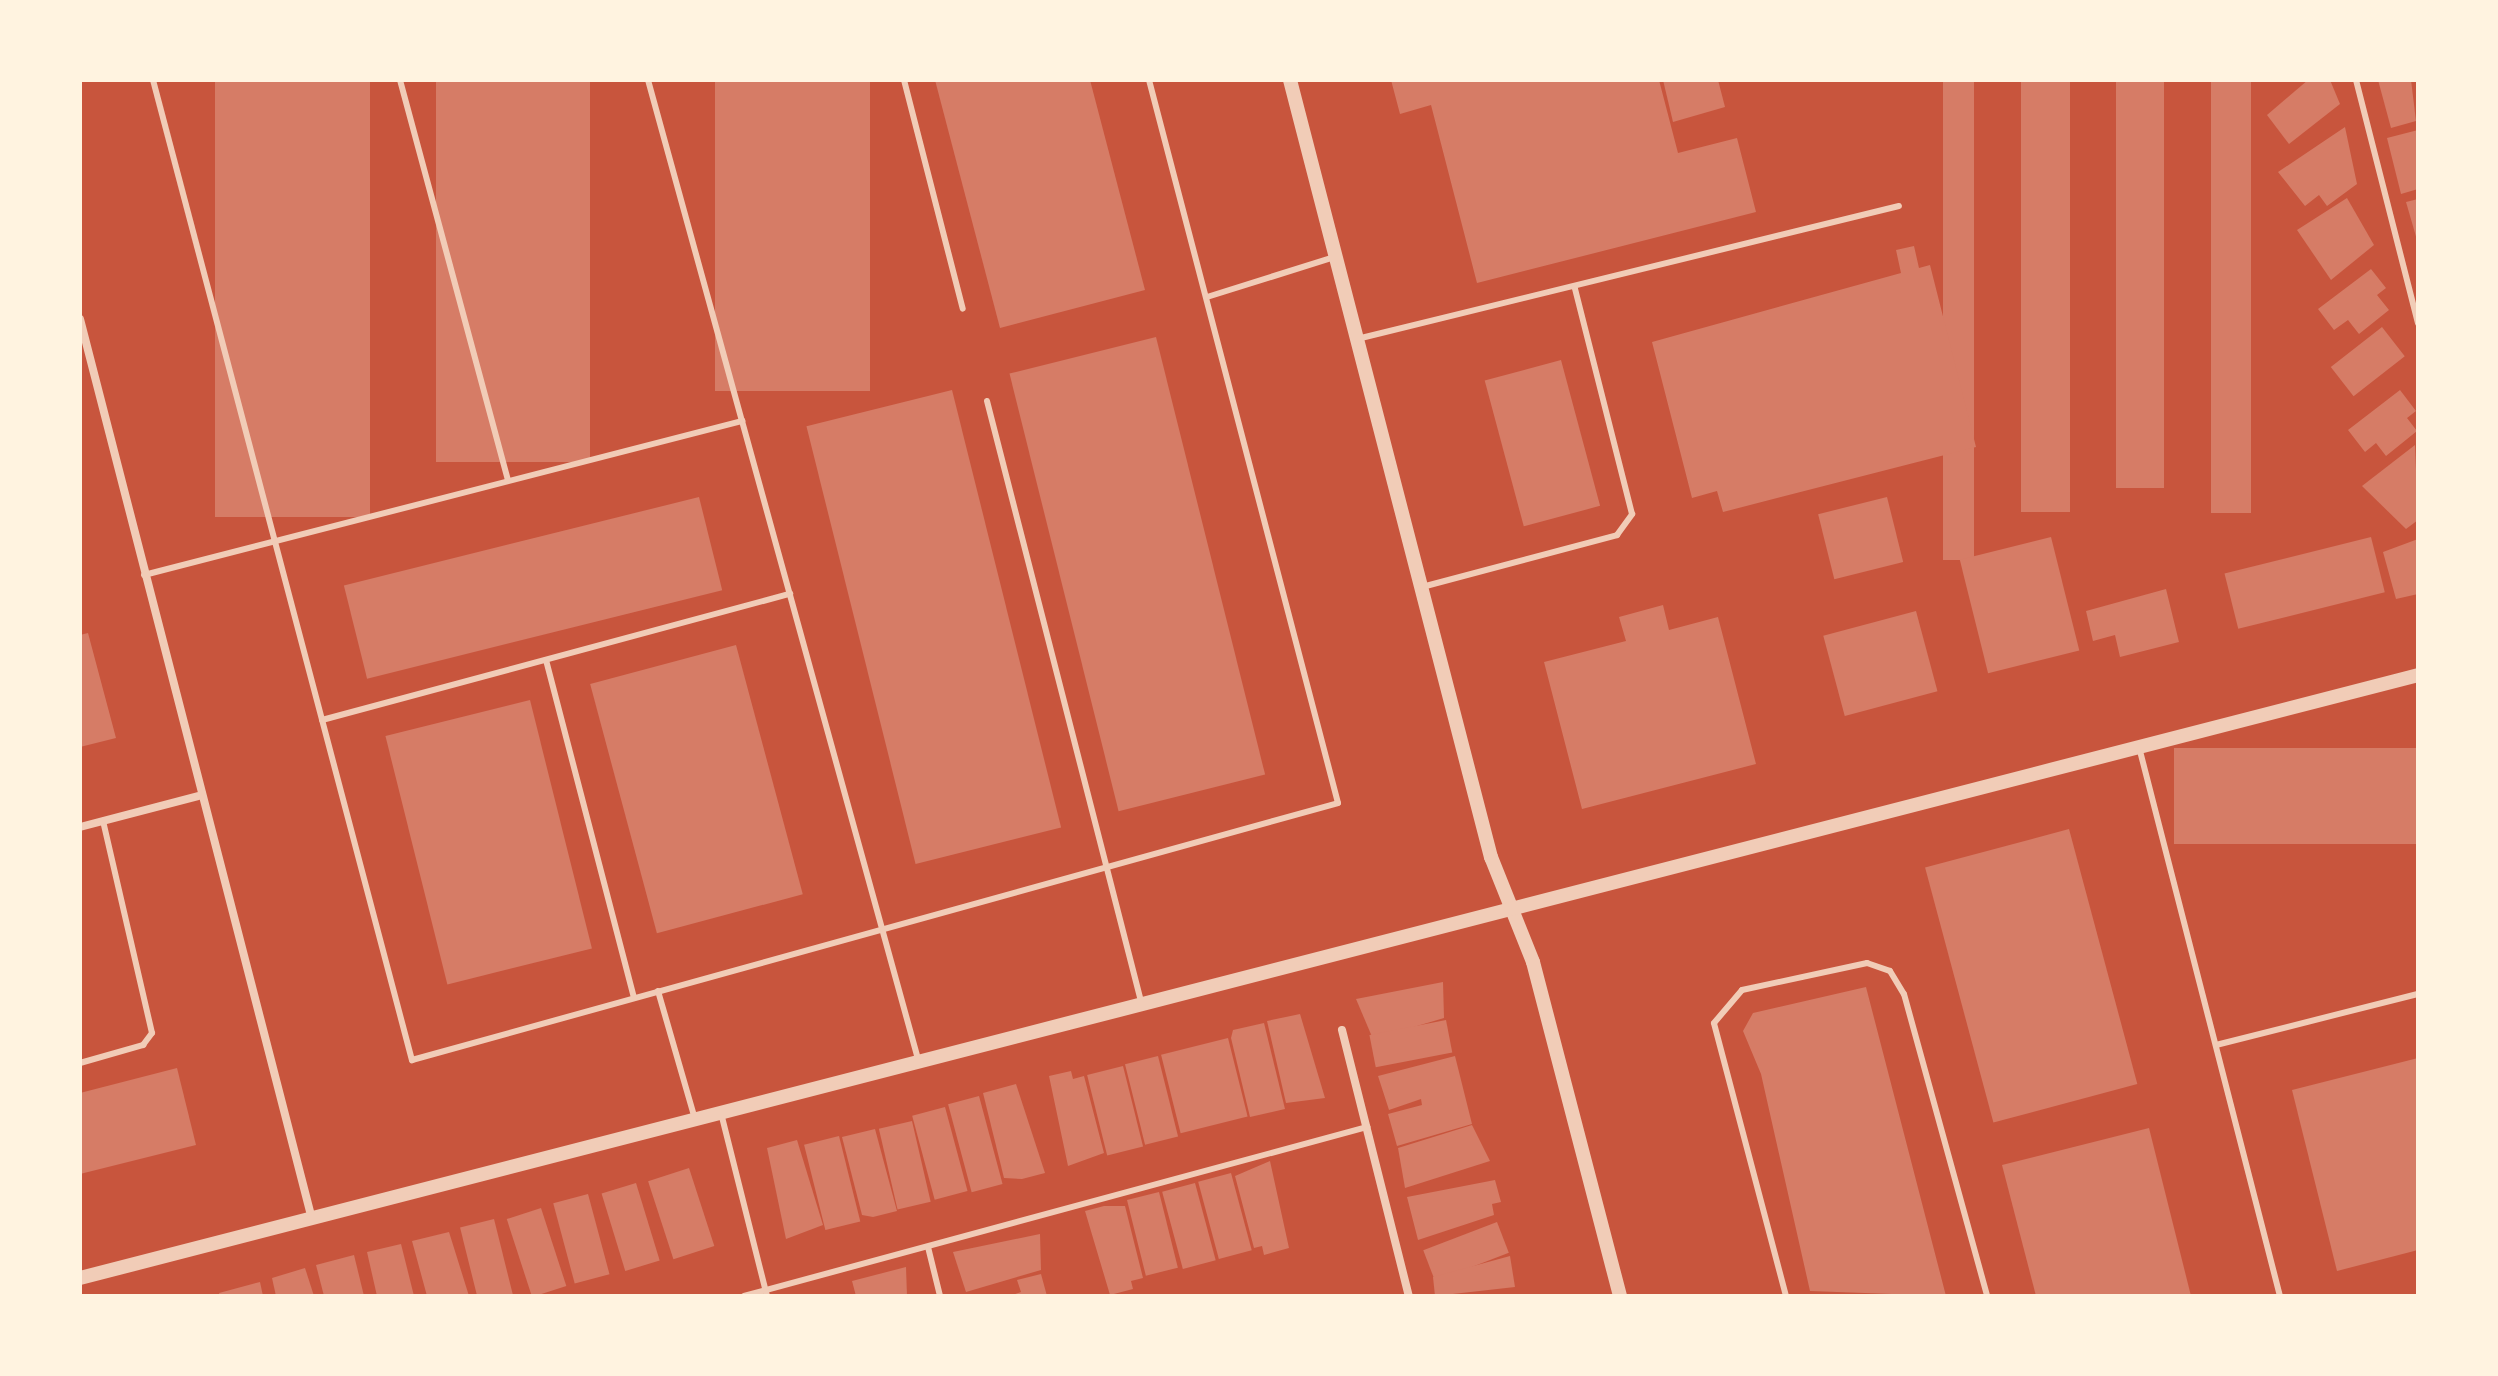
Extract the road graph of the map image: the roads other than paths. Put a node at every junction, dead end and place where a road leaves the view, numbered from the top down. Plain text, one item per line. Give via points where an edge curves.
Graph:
1 (153, 80) edge
2 (400, 80) edge
3 (648, 80) edge
4 (904, 80) edge
5 (1149, 80) edge
6 (1290, 80) edge
7 (2356, 80) edge
8 (1899, 206) dead end
9 (1335, 257) junction
10 (1575, 288) junction
11 (1207, 297) junction
12 (963, 309) dead end
13 (80, 319) edge
14 (2418, 323) edge
15 (1357, 339) junction
16 (987, 401) dead end
17 (742, 421) junction
18 (508, 479) junction
19 (274, 537) junction
20 (144, 575) junction
21 (1421, 587) junction
22 (790, 594) junction
23 (546, 660) junction
24 (2418, 675) edge
25 (322, 720) junction
26 (2139, 747) junction
27 (198, 796) junction
28 (103, 821) junction
29 (80, 827) edge
30 (1107, 866) junction
31 (1513, 909) junction
32 (882, 929) junction
33 (658, 991) junction
34 (2418, 994) edge
35 (634, 998) junction
36 (1142, 1005) junction
37 (1342, 1030) dead end
38 (2216, 1045) junction
39 (919, 1062) junction
40 (80, 1063) edge
41 (721, 1113) junction
42 (695, 1120) junction
43 (1367, 1127) junction
44 (312, 1220) junction
45 (928, 1247) junction
46 (80, 1278) edge
47 (766, 1294) edge
48 (744, 1296) edge
49 (940, 1296) edge
50 (1409, 1296) edge
51 (1620, 1296) edge
52 (1786, 1296) edge
53 (1987, 1296) edge
54 (2280, 1296) edge

1 - 19 lane
2 - 18 lane
3 - 17 lane
4 - 12 lane
5 - 11 lane
6 - 9 street
7 - 14 lane
8 - 10 lane
9 - 11 lane
9 - 15 street
10 - 15 lane
10 - 21 lane via 1632,514 1617,535
11 - 30 lane via 1338,803
13 - 20 street
15 - 21 street
16 - 30 lane
17 - 18 lane
17 - 22 lane
18 - 19 lane
19 - 20 lane
19 - 25 lane
20 - 27 street
21 - 31 street via 1491,857
22 - 23 lane
22 - 32 lane
23 - 25 lane
23 - 35 lane
24 - 26 street
25 - 35 lane via 412,1060
26 - 31 street
26 - 38 lane
27 - 28 street
27 - 44 street
28 - 29 street
28 - 40 lane via 152,1033 143,1045
30 - 32 lane
30 - 36 lane
31 - 36 street
31 - 51 street
32 - 33 lane
32 - 39 lane
33 - 35 lane
33 - 42 lane
34 - 38 lane
36 - 39 street
37 - 43 street
38 - 54 lane
39 - 41 street
41 - 42 street
41 - 47 lane
42 - 44 street
43 - 45 lane
43 - 50 street
44 - 46 street
45 - 47 lane
45 - 49 lane
47 - 48 lane
52 - 53 lane via 1714,1023 1742,990 1867,963 1890,971 1904,994

